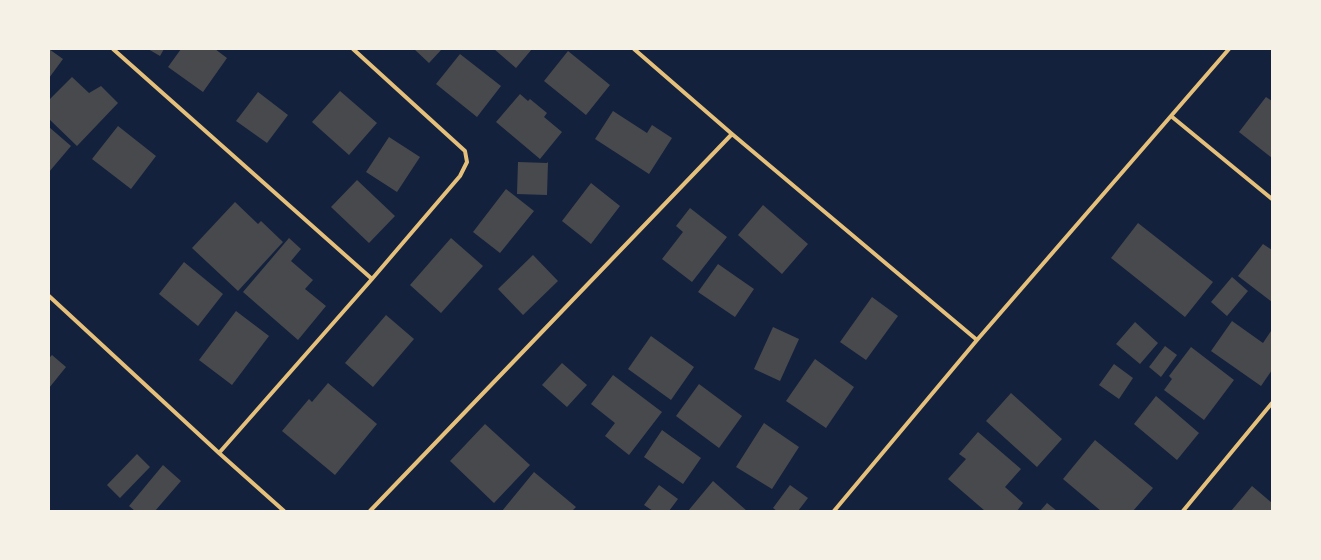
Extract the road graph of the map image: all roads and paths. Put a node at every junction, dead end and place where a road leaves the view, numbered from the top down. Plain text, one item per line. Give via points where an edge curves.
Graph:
1 (112, 49) edge
2 (353, 49) edge
3 (634, 49) edge
4 (1229, 49) edge
5 (1171, 116) junction
6 (732, 134) junction
7 (1272, 199) edge
8 (372, 279) junction
9 (49, 296) edge
10 (977, 340) junction
11 (1272, 403) edge
12 (219, 453) junction
13 (284, 511) edge
14 (370, 511) edge
15 (834, 511) edge
16 (1183, 511) edge

1 - 8 street
2 - 8 street via 465,151 466,162 460,176
3 - 6 street
4 - 5 street
5 - 7 street
5 - 10 street
6 - 10 street
6 - 14 street
8 - 12 street
9 - 12 street
10 - 15 street
11 - 16 street
12 - 13 street

